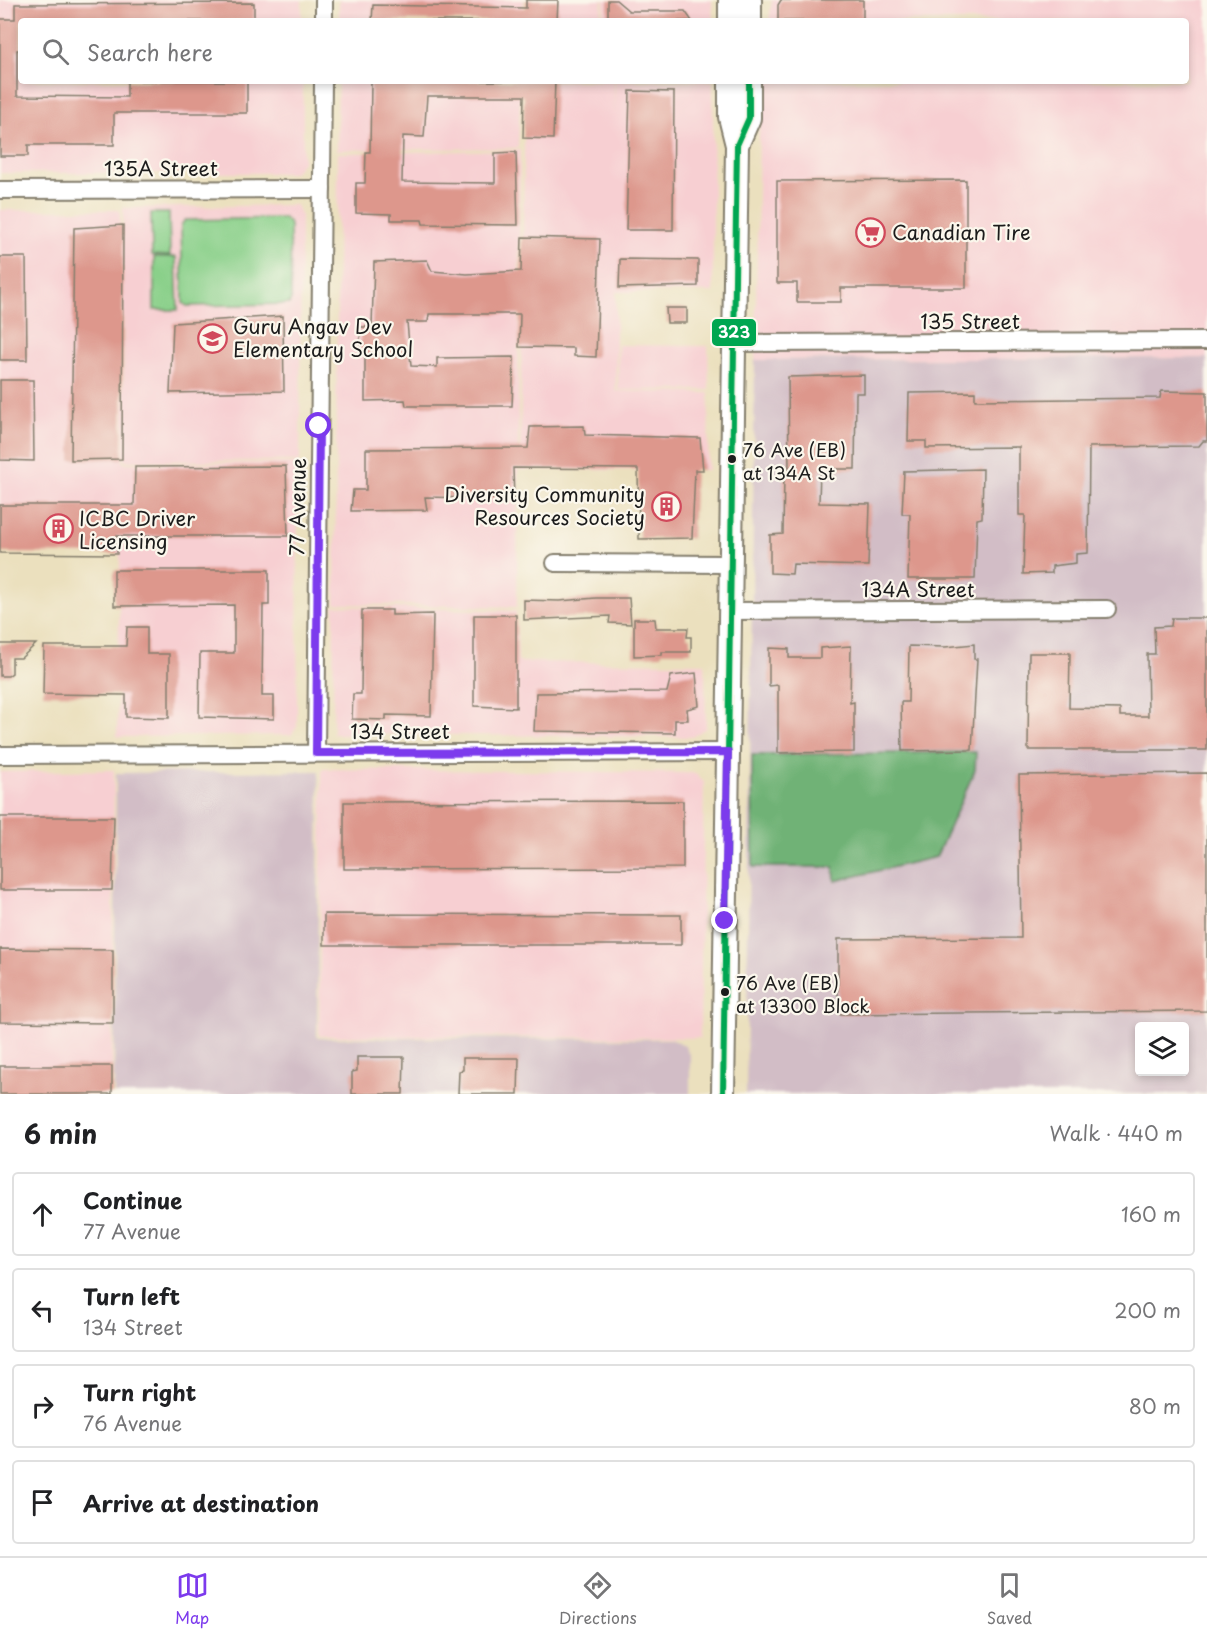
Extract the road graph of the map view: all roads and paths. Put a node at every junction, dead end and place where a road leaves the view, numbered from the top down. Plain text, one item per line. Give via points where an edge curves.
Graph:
1 (324, 0) edge
2 (730, 0) edge
3 (750, 0) edge
4 (324, 18) edge
5 (730, 18) edge
6 (750, 18) edge
7 (323, 84) edge
8 (730, 84) edge
9 (749, 84) edge
10 (737, 145) junction
11 (322, 189) junction
12 (0, 190) edge
13 (1207, 341) edge
14 (734, 343) junction
15 (555, 563) dead end
16 (730, 564) junction
17 (1107, 609) dead end
18 (730, 611) junction
19 (728, 752) junction
20 (316, 753) junction
21 (0, 755) edge
22 (723, 1094) edge

1 - 4 street
2 - 5 main road
3 - 6 main road
7 - 11 street, 77 Avenue
8 - 10 main road via 730,117
9 - 10 main road via 749,118
10 - 14 main road
11 - 12 street, 135A Street
11 - 20 street, 77 Avenue
13 - 14 street, 135 Street
14 - 16 main road
15 - 16 street
16 - 18 main road
17 - 18 street, 134A Street
18 - 19 main road
19 - 20 street, 134 Street
19 - 22 main road
20 - 21 street, 134 Street

